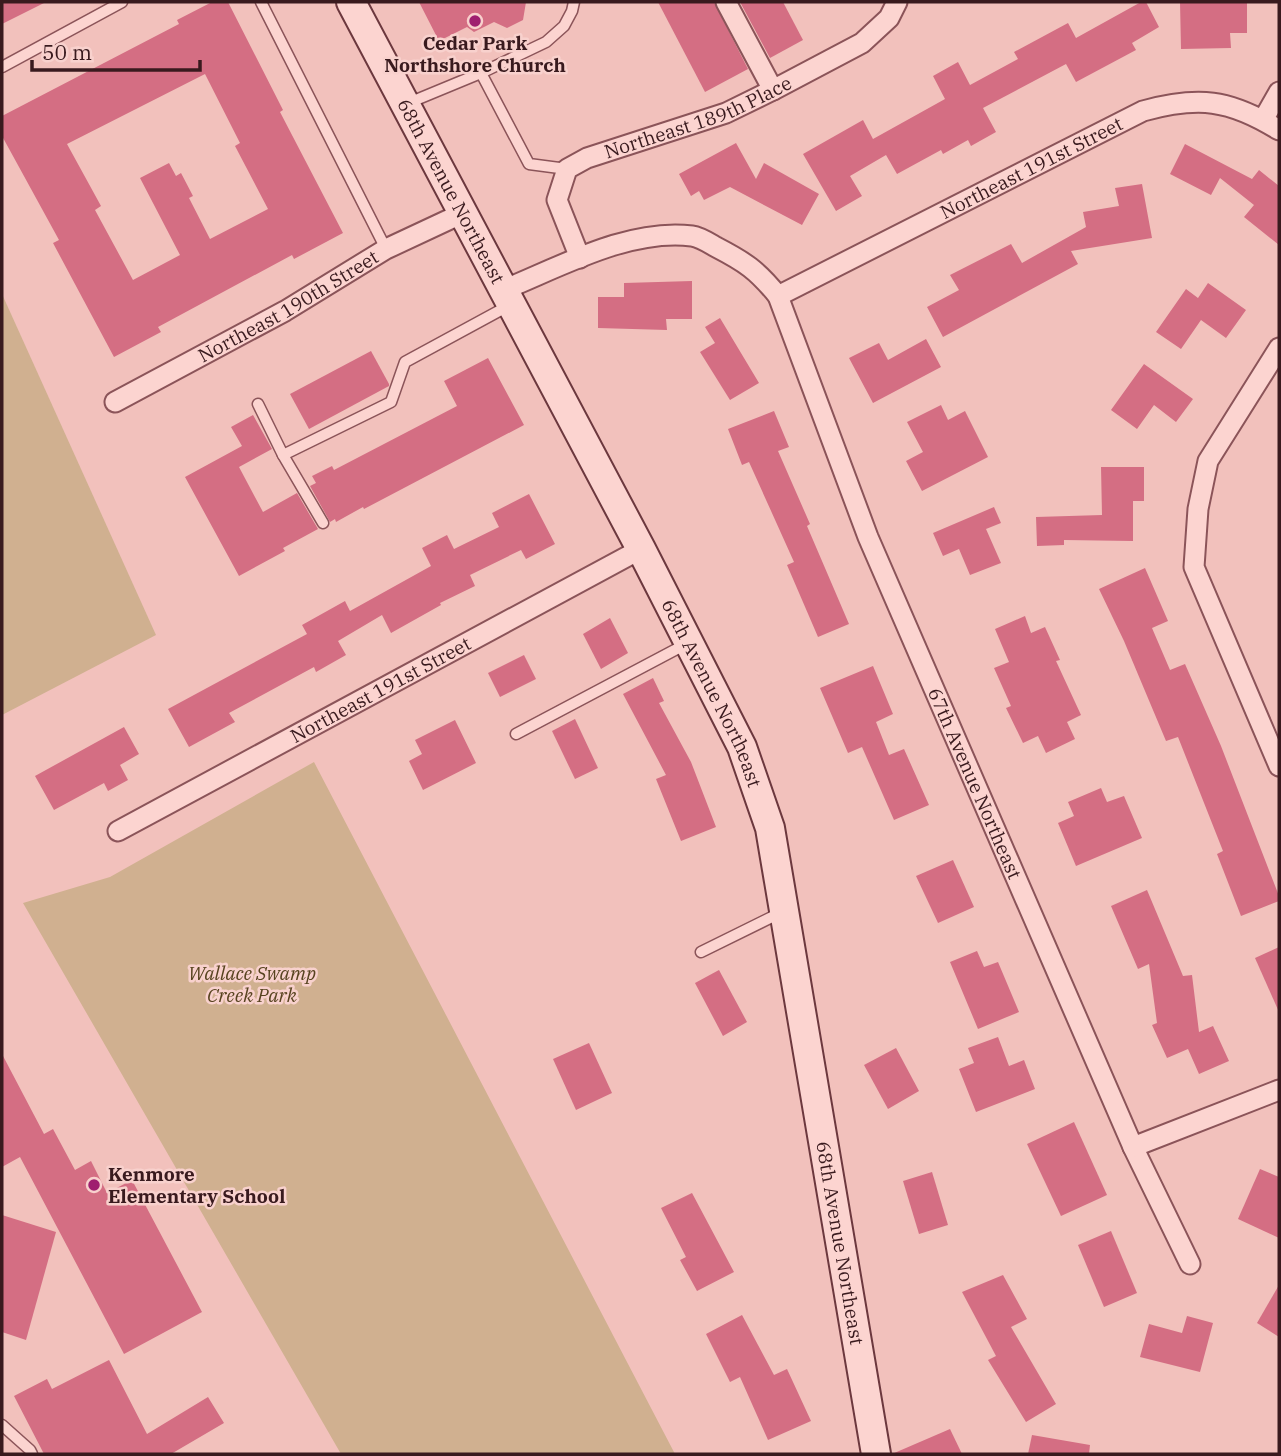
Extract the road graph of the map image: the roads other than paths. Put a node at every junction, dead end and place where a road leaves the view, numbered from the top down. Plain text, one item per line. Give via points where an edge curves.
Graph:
1 (122, 2) edge
2 (261, 2) edge
3 (351, 2) edge
4 (574, 2) edge
5 (726, 2) edge
6 (897, 2) edge
7 (2, 66) edge
8 (481, 73) junction
9 (773, 90) junction
10 (1279, 92) edge
11 (405, 104) junction
12 (1271, 125) edge
13 (568, 169) junction
14 (463, 213) junction
15 (386, 249) junction
16 (580, 258) junction
17 (778, 296) junction
18 (507, 297) junction
19 (1279, 348) edge
20 (115, 402) dead end
21 (258, 404) dead end
22 (283, 455) junction
23 (323, 523) dead end
24 (641, 549) junction
25 (688, 643) junction
26 (516, 734) dead end
27 (1279, 766) edge
28 (117, 831) dead end
29 (784, 911) junction
30 (701, 952) dead end
31 (1279, 1090) edge
32 (1133, 1147) junction
33 (1190, 1264) dead end
34 (2, 1425) edge
35 (32, 1454) edge
36 (876, 1454) edge

1 - 7 lane
2 - 15 lane
3 - 11 street, 68th Avenue Northeast
4 - 8 lane via 564,26 546,42
5 - 9 street
6 - 9 street, Northeast 189th Place via 889,18 862,43
8 - 11 lane
8 - 13 lane via 529,164
9 - 13 street, Northeast 189th Place via 726,113 587,158
10 - 12 street, Northeast 191st Street
11 - 14 street, 68th Avenue Northeast
12 - 17 street, Northeast 191st Street via 1216,102 1178,102 1143,111
13 - 16 street via 557,200
14 - 15 street, Northeast 190th Street
14 - 18 street, 68th Avenue Northeast
15 - 20 street, Northeast 190th Street
16 - 17 street via 657,236 695,236 745,262
16 - 18 street
17 - 32 street, 67th Avenue Northeast via 868,537
18 - 22 lane via 405,362 391,401
18 - 24 street, 68th Avenue Northeast
19 - 27 street via 1208,461 1198,509 1194,567
21 - 22 lane
22 - 23 lane
24 - 25 street, 68th Avenue Northeast
24 - 28 street, Northeast 191st Street
25 - 26 lane
25 - 29 street, 68th Avenue Northeast via 742,747 770,828
29 - 30 lane
29 - 36 street, 68th Avenue Northeast
31 - 32 street
32 - 33 street, 67th Avenue Northeast
34 - 35 lane

